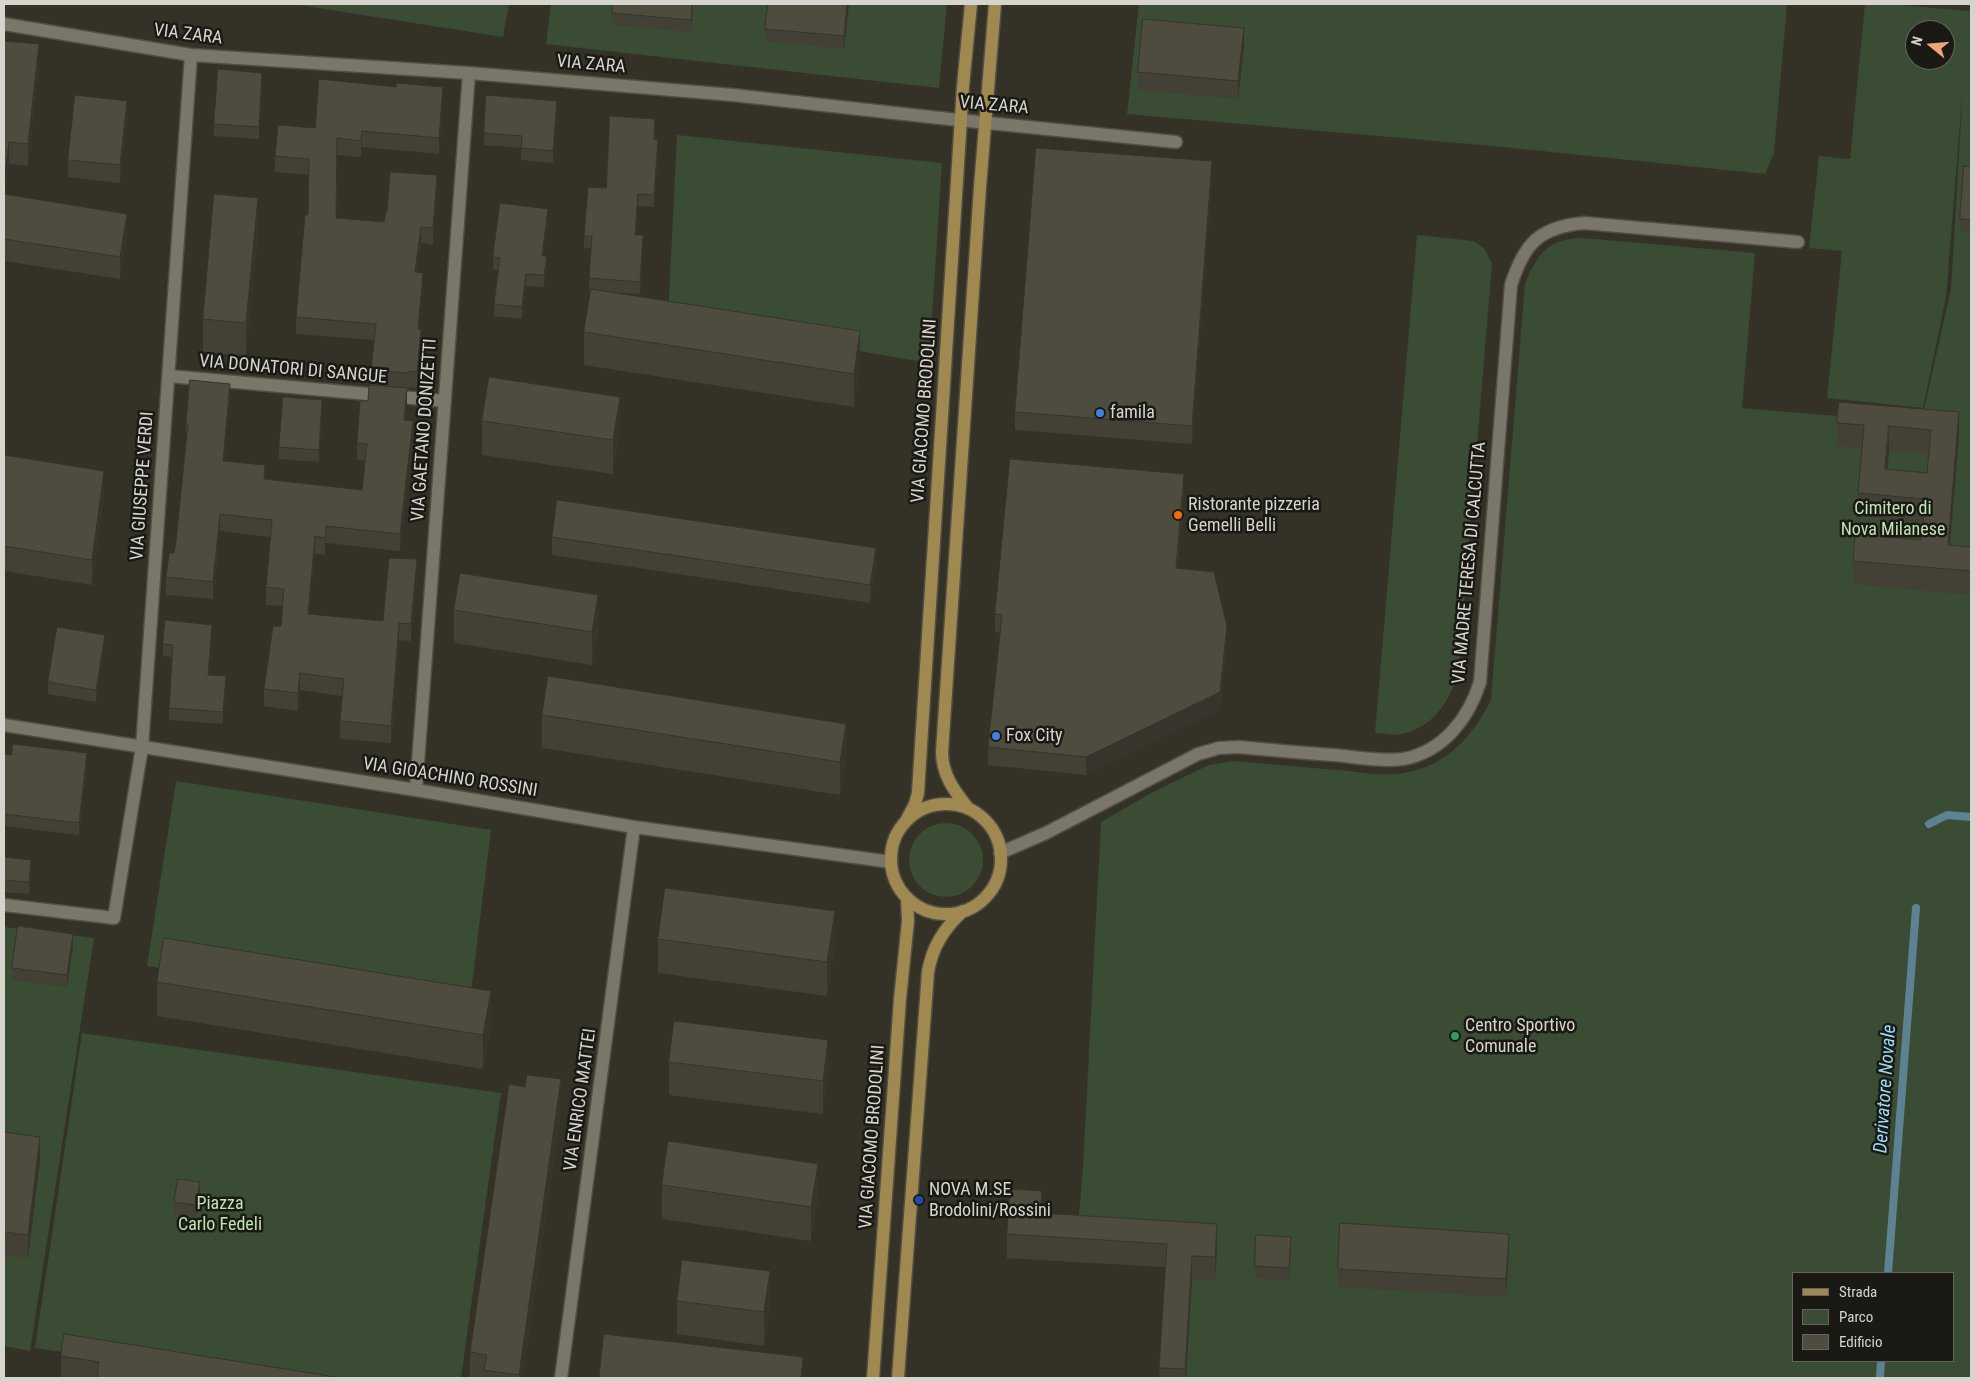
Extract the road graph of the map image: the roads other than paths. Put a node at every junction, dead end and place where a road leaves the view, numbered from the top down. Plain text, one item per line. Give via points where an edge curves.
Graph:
1 (971, 4) edge
2 (995, 4) edge
3 (4, 24) edge
4 (191, 55) junction
5 (469, 73) junction
6 (962, 120) junction
7 (985, 122) junction
8 (1176, 142) dead end
9 (1798, 242) dead end
10 (169, 376) junction
11 (445, 401) junction
12 (4, 725) edge
13 (142, 747) junction
14 (416, 790) junction
15 (968, 808) junction
16 (907, 819) junction
17 (634, 827) junction
18 (1000, 853) junction
19 (891, 862) junction
20 (907, 898) junction
21 (4, 905) edge
22 (963, 911) junction
23 (562, 1378) edge
24 (873, 1378) edge
25 (898, 1378) edge

1 - 6 main road, VIA GIACOMO BRODOLINI
2 - 7 main road
3 - 4 street, VIA ZARA
4 - 5 street, VIA ZARA
4 - 10 street, VIA GIUSEPPE VERDI
5 - 6 street, VIA ZARA via 734,94
5 - 11 street, VIA GAETANO DONIZETTI
6 - 7 street, VIA ZARA
6 - 16 main road, VIA GIACOMO BRODOLINI via 918,793
7 - 8 street, VIA ZARA
7 - 15 main road via 942,752 946,774
9 - 18 street, VIA MADRE TERESA DI CALCUTTA via 1584,223 1564,224 1549,230 1531,244 1519,261 1511,285 1480,682 1464,718 1448,736 1428,750 1403,759 1219,748 1198,754
10 - 11 street, VIA DONATORI DI SANGUE
10 - 13 street, VIA GIUSEPPE VERDI
11 - 14 street, VIA GAETANO DONIZETTI
12 - 13 street, VIA GIOACHINO ROSSINI
13 - 14 street, VIA GIOACHINO ROSSINI
13 - 21 street, VIA GIUSEPPE VERDI via 114,918
14 - 17 street, VIA GIOACHINO ROSSINI
15 - 16 main road via 953,804 934,805
15 - 18 main road via 989,825 997,838
16 - 19 main road via 895,837
17 - 19 street, VIA GIOACHINO ROSSINI
17 - 23 street, VIA ENRICO MATTEI
18 - 22 main road via 1000,870 993,887 981,902
19 - 20 main road via 896,883
20 - 22 main road via 935,913
20 - 24 main road, VIA GIACOMO BRODOLINI via 908,921
22 - 25 main road via 939,939 928,972

